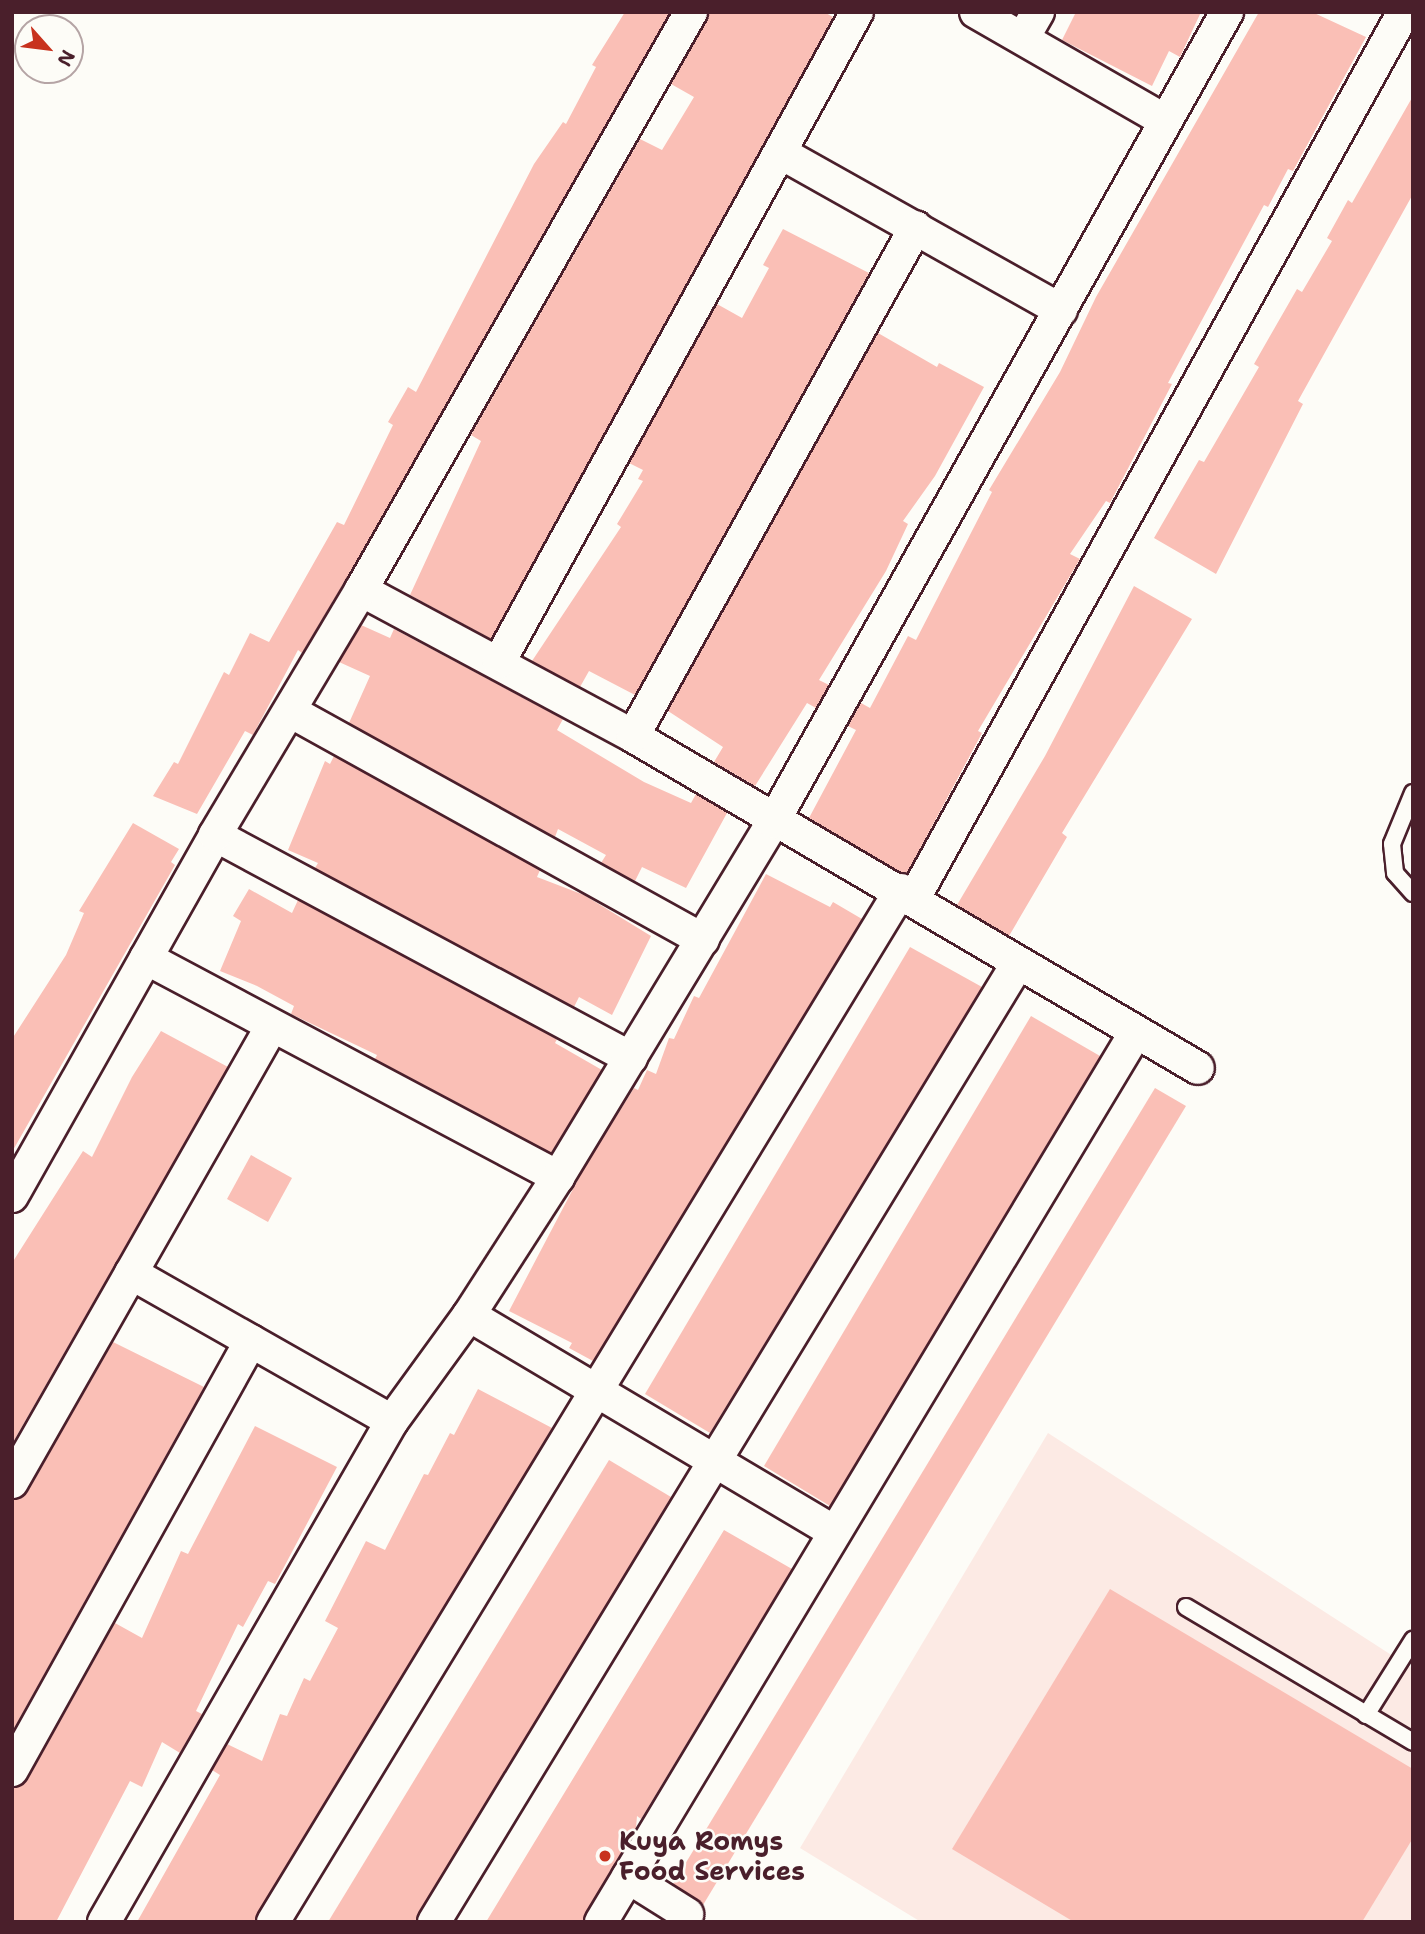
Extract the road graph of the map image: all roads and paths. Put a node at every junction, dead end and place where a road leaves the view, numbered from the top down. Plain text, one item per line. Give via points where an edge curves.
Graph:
1 (691, 12) edge
2 (858, 12) edge
3 (976, 12) edge
4 (1227, 12) edge
5 (1404, 12) edge
6 (1030, 25) edge
7 (1164, 120) junction
8 (781, 153) junction
9 (916, 227) junction
10 (1061, 310) junction
11 (361, 590) junction
12 (499, 662) junction
13 (290, 711) junction
14 (633, 736) junction
15 (1413, 793) edge
16 (773, 822) junction
17 (215, 835) junction
18 (1413, 893) edge
19 (907, 894) junction
20 (703, 940) junction
21 (146, 958) junction
22 (1018, 963) junction
23 (272, 1026) junction
24 (1136, 1032) junction
25 (631, 1058) junction
26 (1198, 1068) dead end
27 (558, 1177) junction
28 (12, 1196) edge
29 (131, 1273) junction
30 (469, 1315) junction
31 (251, 1341) junction
32 (596, 1387) junction
33 (392, 1421) junction
34 (713, 1460) junction
35 (12, 1482) edge
36 (833, 1531) junction
37 (1186, 1608) dead end
38 (1413, 1640) edge
39 (1366, 1715) junction
40 (1413, 1742) edge
41 (12, 1770) edge
42 (628, 1877) junction
43 (687, 1914) dead end
44 (104, 1922) edge
45 (272, 1922) edge
46 (434, 1922) edge
47 (601, 1922) edge

1 - 11 street
2 - 8 street
3 - 6 street
4 - 7 street
5 - 19 street
6 - 7 street
7 - 10 street
8 - 9 street
8 - 12 street
9 - 10 street
9 - 14 street
10 - 16 street
11 - 12 street
11 - 13 street
12 - 14 street
13 - 17 street
13 - 20 street
14 - 16 street
15 - 18 lane via 1392,844 1395,873
16 - 19 street
16 - 20 street
17 - 21 street
17 - 25 street
19 - 22 street
19 - 32 street
20 - 25 street
21 - 23 street
21 - 28 street
22 - 24 street
22 - 34 street
23 - 27 street
23 - 29 street
24 - 26 street
24 - 36 street
25 - 27 street
27 - 30 street
29 - 31 street
29 - 35 street
30 - 32 street
30 - 33 street
31 - 33 street
31 - 41 street
32 - 34 street
32 - 45 street
33 - 44 street
34 - 36 street
34 - 46 street
36 - 42 street
37 - 39 lane
38 - 39 lane
39 - 40 lane
42 - 43 street
42 - 47 street

